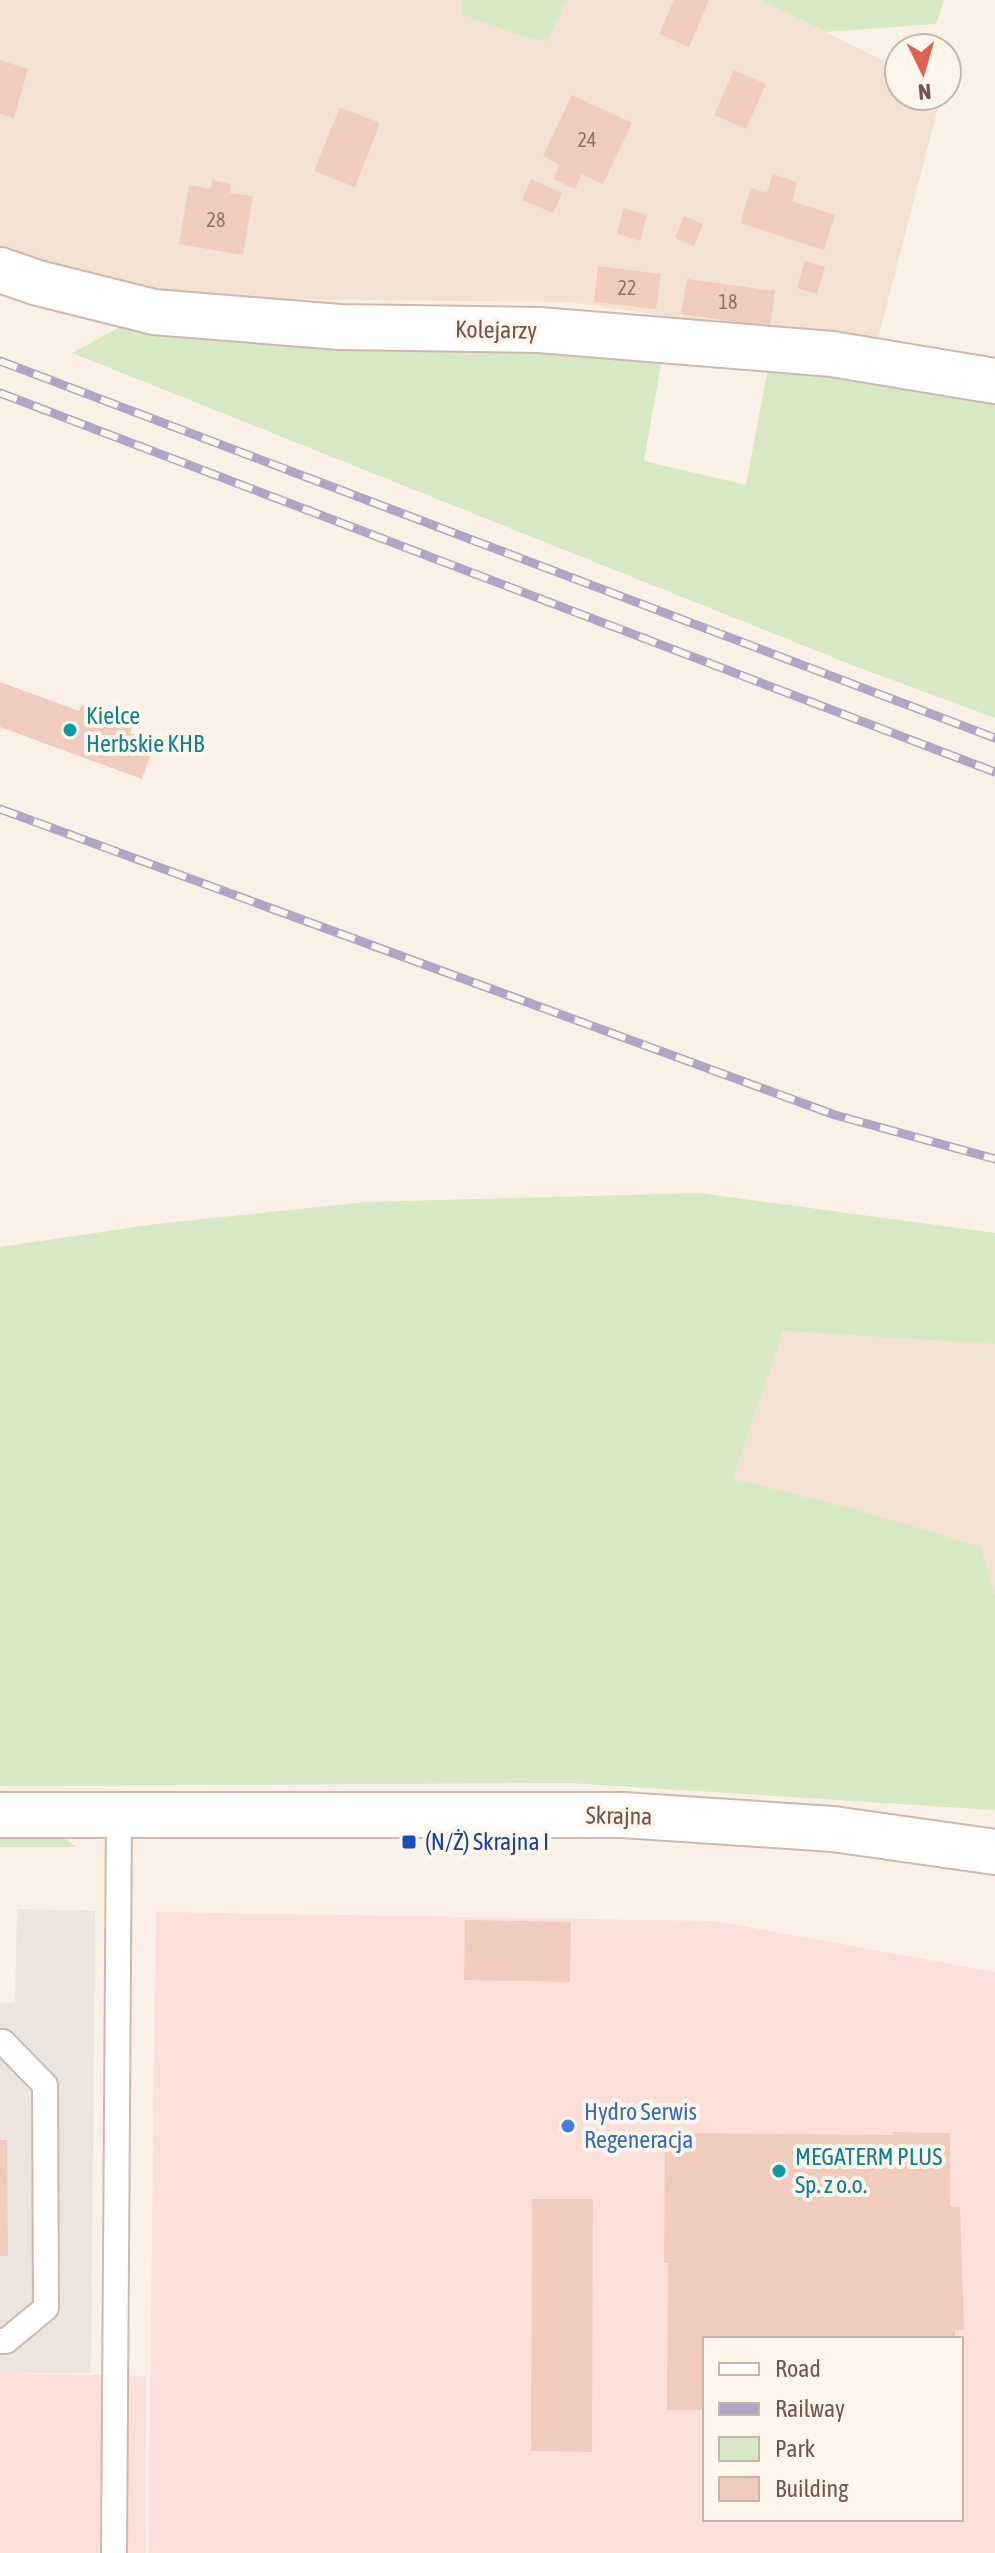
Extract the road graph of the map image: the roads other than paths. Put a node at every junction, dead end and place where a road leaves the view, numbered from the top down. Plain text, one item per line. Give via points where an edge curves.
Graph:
1 (0, 270) edge
2 (995, 381) edge
3 (0, 1815) edge
4 (119, 1815) junction
5 (995, 1852) edge
6 (0, 2042) edge
7 (0, 2341) edge
8 (114, 2553) edge

1 - 2 street, Kolejarzy via 154,312 340,327 555,331 832,354
3 - 4 street, Skrajna
4 - 5 street, Skrajna via 623,1815 833,1829
4 - 8 lane
6 - 7 lane via 45,2085 46,2308

